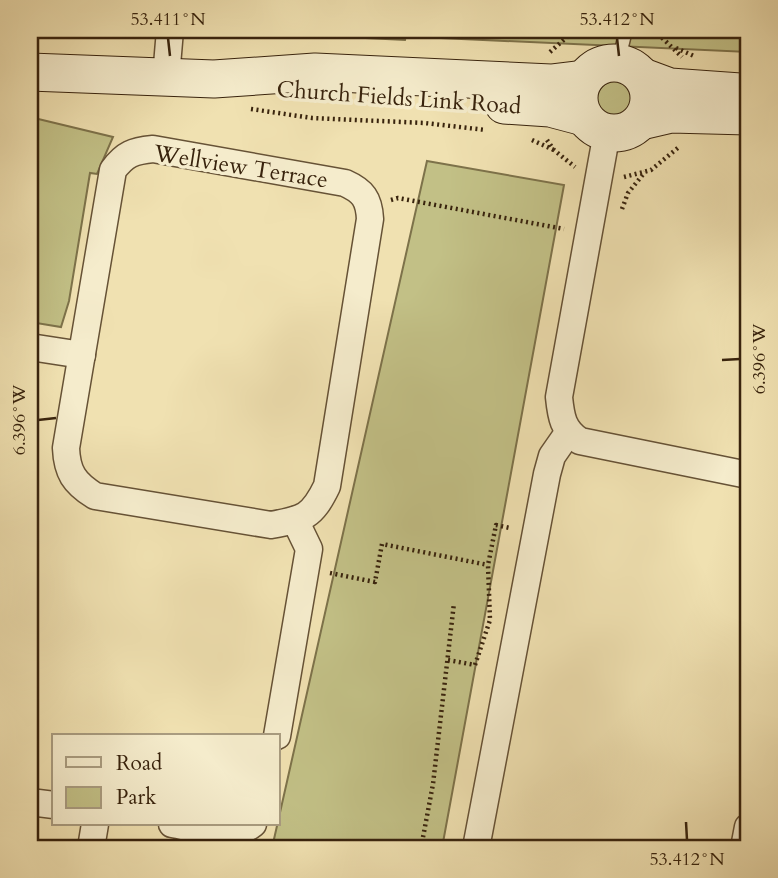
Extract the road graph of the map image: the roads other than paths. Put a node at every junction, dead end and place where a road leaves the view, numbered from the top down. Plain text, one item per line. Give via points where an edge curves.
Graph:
1 (170, 30) edge
2 (629, 57) edge
3 (30, 72) edge
4 (166, 77) junction
5 (214, 79) junction
6 (584, 79) junction
7 (748, 92) edge
8 (748, 116) edge
9 (641, 121) junction
10 (595, 124) junction
11 (30, 347) edge
12 (82, 355) junction
13 (568, 433) junction
14 (748, 475) edge
15 (295, 520) junction
16 (277, 734) edge
17 (30, 802) edge
18 (52, 805) edge
19 (96, 826) edge
20 (185, 826) edge
21 (250, 826) edge
22 (748, 827) edge
23 (92, 848) edge
24 (476, 848) edge
25 (744, 848) edge

1 - 4 street
2 - 6 street via 599,65
2 - 7 street via 670,87
2 - 9 street via 649,100
3 - 4 street, Church Fields Link Road
4 - 5 street, Church Fields Link Road
5 - 6 street, Church Fields Link Road via 315,72 551,83
5 - 10 street, Church Fields Link Road via 315,96 551,108
6 - 10 street via 578,94
8 - 9 street via 671,114
9 - 10 street via 622,132
10 - 13 street via 559,397
11 - 12 street
12 - 15 street, Wellview Terrace via 65,448 67,467 78,485 95,496 271,525
12 - 15 street, Wellview Terrace via 113,170 123,157 153,149 345,183 360,190 369,203 370,219 327,486 316,509
13 - 14 street via 592,444
13 - 24 street via 552,456 547,474
15 - 16 street via 309,549
17 - 18 street
19 - 23 street
20 - 21 street via 223,832
22 - 25 street

